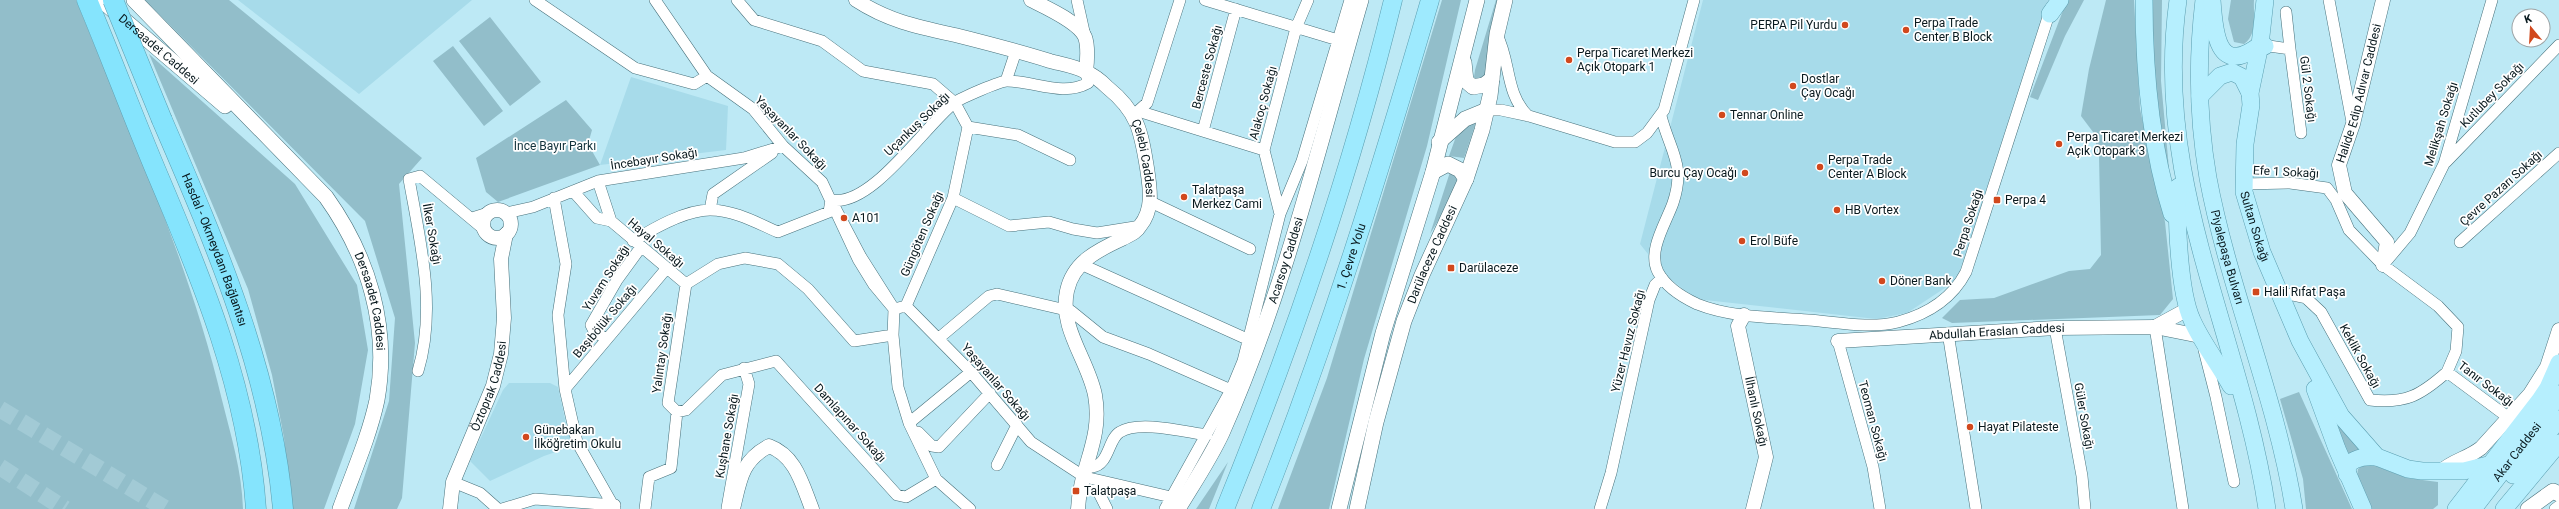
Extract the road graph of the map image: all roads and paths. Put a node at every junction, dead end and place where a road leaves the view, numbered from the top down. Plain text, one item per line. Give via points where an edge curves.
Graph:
1 (87, 0) edge
2 (101, 0) edge
3 (113, 0) edge
4 (134, 0) edge
5 (535, 0) edge
6 (656, 0) edge
7 (737, 0) edge
8 (856, 0) edge
9 (872, 0) edge
10 (1031, 0) edge
11 (1077, 0) edge
12 (1180, 0) edge
13 (1205, 0) edge
14 (1308, 0) edge
15 (1350, 0) edge
16 (1361, 0) edge
17 (1368, 0) edge
18 (1393, 0) edge
19 (1430, 0) edge
20 (1477, 0) edge
21 (1505, 0) edge
22 (1694, 0) edge
23 (2060, 0) edge
24 (2144, 0) edge
25 (2178, 0) edge
26 (2204, 0) edge
27 (2212, 0) edge
28 (2265, 0) edge
29 (2329, 0) edge
30 (2383, 0) edge
31 (2492, 0) edge
32 (2278, 3) edge
33 (2051, 7) edge
34 (1236, 10) junction
35 (1296, 28) junction
36 (1497, 34) junction
37 (1085, 37) junction
38 (1338, 40) junction
39 (2559, 45) edge
40 (2264, 46) junction
41 (1464, 49) junction
42 (2290, 49) junction
43 (1016, 50) junction
44 (1086, 69) junction
45 (707, 76) junction
46 (1492, 79) junction
47 (1006, 81) junction
48 (2200, 96) junction
49 (2251, 99) junction
50 (955, 103) junction
51 (1487, 110) junction
52 (1135, 112) junction
53 (1529, 116) junction
54 (1660, 116) junction
55 (2353, 124) junction
56 (256, 127) junction
57 (968, 128) junction
58 (1203, 131) junction
59 (2301, 133) dead end
60 (1439, 142) junction
61 (783, 146) junction
62 (1264, 150) junction
63 (2559, 153) edge
64 (1070, 160) dead end
65 (2444, 164) junction
66 (2182, 168) junction
67 (1433, 172) junction
68 (1466, 179) junction
69 (598, 181) junction
70 (2244, 184) junction
71 (573, 191) junction
72 (554, 198) junction
73 (953, 198) junction
74 (831, 200) junction
75 (1152, 203) junction
76 (710, 210) junction
77 (488, 213) junction
78 (1280, 214) junction
79 (508, 217) junction
80 (472, 218) junction
81 (611, 221) junction
82 (1143, 227) junction
83 (2178, 229) junction
84 (488, 234) junction
85 (506, 234) junction
86 (2460, 242) dead end
87 (637, 244) junction
88 (1250, 249) dead end
89 (501, 259) junction
90 (1083, 265) junction
91 (2383, 265) junction
92 (666, 269) junction
93 (1662, 278) junction
94 (686, 284) junction
95 (2278, 292) junction
96 (906, 306) junction
97 (894, 309) junction
98 (2188, 309) junction
99 (1068, 311) junction
100 (1744, 315) junction
101 (2155, 327) junction
102 (2055, 328) junction
103 (2559, 330) edge
104 (1948, 333) junction
105 (893, 335) junction
106 (2200, 336) junction
107 (939, 338) junction
108 (606, 339) junction
109 (1247, 339) junction
110 (1838, 341) joint
111 (2300, 341) junction
112 (2559, 363) edge
113 (744, 368) junction
114 (418, 371) dead end
115 (971, 372) junction
116 (2447, 372) junction
117 (1236, 384) junction
118 (565, 389) junction
119 (990, 393) junction
120 (2559, 394) edge
121 (2241, 396) junction
122 (677, 412) junction
123 (2509, 418) junction
124 (2559, 419) edge
125 (910, 422) junction
126 (1017, 425) junction
127 (1207, 435) junction
128 (2556, 448) edge
129 (2377, 457) junction
130 (997, 465) dead end
131 (2488, 465) junction
132 (2440, 472) junction
133 (2347, 474) junction
134 (1090, 475) junction
135 (936, 479) junction
136 (454, 482) junction
137 (2234, 482) dead end
138 (2559, 494) edge
139 (1174, 503) edge
140 (2508, 506) edge
141 (2559, 506) edge
142 (615, 507) edge
143 (256, 509) edge
144 (283, 509) edge
145 (340, 509) edge
146 (450, 509) edge
147 (498, 509) edge
148 (502, 509) edge
149 (645, 509) edge
150 (727, 509) edge
151 (733, 509) edge
152 (812, 509) edge
153 (970, 509) edge
154 (1078, 509) edge
155 (1085, 509) edge
156 (1107, 509) edge
157 (1165, 509) edge
158 (1188, 509) edge
159 (1225, 509) edge
160 (1261, 509) edge
161 (1339, 509) edge
162 (1357, 509) edge
163 (1600, 509) edge
164 (1753, 509) edge
165 (1880, 509) edge
166 (1976, 509) edge
167 (2085, 509) edge
168 (2183, 509) edge
169 (2267, 509) edge
170 (2294, 509) edge
171 (2363, 509) edge
172 (2456, 509) edge
173 (2473, 509) edge
174 (2485, 509) edge
175 (2528, 509) edge
176 (2555, 509) edge

1 - 143 highway, Hasdal - Okmeydanı Bağlantısı via 204,288 224,346 247,438
2 - 56 main road, Dersaadet Caddesi via 222,103
3 - 144 highway, Hasdal - Okmeydanı Bağlantısı, bridge via 220,258 243,322 270,419
4 - 56 main road, Dersaadet Caddesi
5 - 45 street via 636,68 694,84
6 - 45 street
7 - 50 street via 754,20 822,41 863,71 933,84
8 - 43 street, Çelebi Caddesi via 894,20
9 - 44 street, Çelebi Caddesi via 898,14 1044,49
10 - 37 street via 1053,11 1079,29
11 - 37 street
12 - 52 street via 1147,103
13 - 34 street
14 - 35 street, Alakoç Sokağı
15 - 38 street
16 - 117 main road, Acarsoy Caddesi via 1296,227
17 - 158 main road, Acarsoy Caddesi via 1309,212 1257,367 1218,458
18 - 159 highway via 1366,102 1327,231 1299,315
19 - 160 highway, 1. Çevre Yolu via 1358,240 1302,405
20 - 41 main road, Darülaceze Caddesi
21 - 36 main road, Darülaceze Caddesi
22 - 54 street
23 - 33 main road
24 - 83 main road via 2151,114 2164,186
25 - 66 main road, Piyalepaşa Bulvarı via 2174,93
26 - 48 main road, Piyalepaşa Bulvarı via 2200,32
27 - 40 main road via 2214,32 2222,49 2238,56
28 - 40 main road
29 - 55 street
30 - 55 street, Halide Edip Adıvar Caddesi
31 - 65 street, Melikşah Sokağı
32 - 40 main road, Sultan Sokağı
32 - 42 street, Gül 2 Sokağı
33 - 100 street, Perpa Sokağı via 1966,272 1950,296 1925,313 1898,322 1872,325
34 - 35 street
34 - 58 street, Berceste Sokağı
35 - 38 street
35 - 62 street, Alakoç Sokağı
36 - 46 main road, Darülaceze Caddesi
36 - 53 street via 1505,54 1512,93 1520,108
37 - 44 street
38 - 78 street via 1302,161
39 - 65 street, Kutlubey Sokağı
40 - 42 street, Gül 2 Sokağı
40 - 49 main road, Sultan Sokağı
41 - 46 main road via 1465,76 1469,84 1473,87 1480,86
41 - 60 main road, Darülaceze Caddesi
42 - 59 street, Gül 2 Sokağı
43 - 44 street, Çelebi Caddesi
43 - 47 street
44 - 47 street via 1088,83 1079,88 1058,88
44 - 52 street, Çelebi Caddesi
45 - 61 street, Yaşayanlar Sokağı via 753,109
46 - 51 main road, Darülaceze Caddesi
47 - 50 street, Uçankuş Sokağı
48 - 49 main road via 2217,79 2232,72 2242,77
48 - 170 main road, Piyalepaşa Bulvarı via 2213,201 2276,426
49 - 70 main road, Sultan Sokağı via 2245,144
50 - 57 street
50 - 74 street, Uçankuş Sokağı via 872,187 842,202
51 - 53 street
51 - 60 main road via 1465,119
51 - 68 main road, Darülaceze Caddesi
52 - 58 street
52 - 75 street, Çelebi Caddesi via 1149,138 1157,192
53 - 54 street via 1626,143 1635,142
54 - 93 street via 1677,159 1679,173 1673,203 1656,248 1655,262
55 - 91 street, Halide Edip Adıvar Caddesi via 2339,164 2345,193 2387,242
56 - 145 main road, Dersaadet Caddesi via 305,173 326,197 355,241 373,290 380,340 376,400 362,452
57 - 64 street via 1018,135
57 - 73 street, Güngöten Sokağı
58 - 62 street
60 - 67 main road, Darülaceze Caddesi
61 - 69 street, İncebayır Sokağı via 744,158
61 - 74 street, Yaşayanlar Sokağı via 822,182
61 - 76 street via 713,194
62 - 78 street, Alakoç Sokağı
63 - 86 street, Çevre Pazarı Sokağı
65 - 91 street, Melikşah Sokağı via 2410,233
66 - 83 main road via 2177,197
66 - 121 main road, Piyalepaşa Bulvarı via 2193,224
67 - 68 main road via 1448,164 1460,170
67 - 161 main road, Darülaceze Caddesi via 1383,333
68 - 162 main road, Darülaceze Caddesi via 1404,321 1376,422
69 - 71 street, İncebayır Sokağı
69 - 81 street, Hayal Sokağı
70 - 91 street, Efe 1 Sokağı via 2290,183 2327,188 2336,200 2350,230
70 - 95 main road, Sultan Sokağı via 2250,215
71 - 72 street, İncebayır Sokağı
71 - 81 street, Hayal Sokağı via 597,218
72 - 79 street, İncebayır Sokağı
72 - 118 street via 566,264 558,315
73 - 82 street via 1009,226 1049,222 1097,233
73 - 96 street, Güngöten Sokağı
74 - 76 street via 829,212 778,232 740,215
74 - 97 street, Yaşayanlar Sokağı via 858,259 874,285
75 - 82 street, Çelebi Caddesi
75 - 88 street
76 - 87 street via 666,221
77 - 79 street via 497,210
77 - 80 street
77 - 84 street via 484,224
78 - 109 street
79 - 85 street via 510,228
80 - 84 street
80 - 114 street, İlker Sokağı via 420,176 409,179 425,271 425,326
81 - 87 street, Hayal Sokağı
82 - 90 street, Çelebi Caddesi via 1135,239
83 - 98 main road
84 - 85 street via 499,237
84 - 89 street, Öztoprak Caddesi
85 - 89 street, Öztoprak Caddesi
87 - 92 street, Hayal Sokağı
87 - 108 street, Yuvam Sokağı via 591,325 594,331
89 - 136 street, Öztoprak Caddesi via 504,318 501,354 493,386
90 - 99 street, Çelebi Caddesi via 1072,285
90 - 109 street
91 - 116 street, Tanır Sokağı via 2438,306 2458,327 2456,351
92 - 94 street, Hayal Sokağı
92 - 108 street, Başıbölük Sokağı
93 - 100 street, Perpa Sokağı via 1674,291 1692,301
93 - 163 street, Yüzer Havuz Sokağı via 1655,285 1649,300 1611,473
94 - 105 street via 718,264 745,258 778,264 808,289 854,340
94 - 122 street, Yalıntay Sokağı via 668,403
95 - 111 main road, Sultan Sokağı
95 - 116 street, Keklik Sokağı via 2306,298 2321,312 2370,400 2389,402 2412,398 2429,388
96 - 97 street
96 - 107 street, Yaşayanlar Sokağı
97 - 105 street
98 - 101 street, Abdullah Eraslan Caddesi
98 - 106 main road
99 - 107 street via 997,294 989,296
99 - 117 street via 1103,337
99 - 134 street, Çelebi Caddesi via 1096,377 1103,405 1104,419 1100,442
100 - 164 street, İlhanlı Sokağı via 1738,326 1766,457
101 - 102 street, Abdullah Eraslan Caddesi
101 - 106 street, Abdullah Eraslan Caddesi
101 - 168 street
102 - 104 street, Abdullah Eraslan Caddesi
102 - 167 street, Güler Sokağı via 2082,476
103 - 123 street via 2547,367 2530,394
104 - 110 street, Abdullah Eraslan Caddesi
104 - 166 street
105 - 125 street via 898,387
106 - 121 main road via 2231,386
106 - 137 street
107 - 115 street, Yaşayanlar Sokağı
108 - 118 street, Başıbölük Sokağı
109 - 117 street
110 - 165 street, Teoman Sokağı via 1873,467
111 - 129 main road via 2341,416
111 - 133 main road
112 - 131 main road via 2540,400
113 - 122 street via 722,374 686,410
113 - 135 street, Damlapınar Sokağı via 776,360 897,495 906,497
113 - 150 street, Kuşhane Sokağı via 749,384
115 - 119 street, Yaşayanlar Sokağı
115 - 125 street
116 - 123 street, Tanır Sokağı
117 - 127 street
117 - 139 main road, Acarsoy Caddesi via 1221,434
118 - 142 street via 577,442
119 - 125 street via 939,447 923,440
119 - 126 street, Yaşayanlar Sokağı
120 - 173 main road, Akar Caddesi via 2544,418
121 - 169 main road, Piyalepaşa Bulvarı
122 - 149 street via 671,468 649,477
123 - 132 street via 2481,448 2451,462
124 - 174 main road, Akar Caddesi
125 - 135 street
126 - 130 street
126 - 134 street, Yaşayanlar Sokağı via 1031,442
127 - 134 street via 1134,427 1120,432
127 - 139 street
128 - 140 main road
129 - 132 main road via 2408,469
129 - 133 main road via 2355,459 2348,464
131 - 132 main road via 2464,471
131 - 172 main road
133 - 171 main road
134 - 139 street
134 - 154 street, Çelebi Caddesi
134 - 155 street, Çelebi Caddesi
134 - 156 street
135 - 153 street
136 - 146 street, Öztoprak Caddesi
136 - 147 street via 480,493
138 - 175 main road via 2553,491
139 - 157 street
141 - 176 street
142 - 148 street via 535,500
151 - 152 street via 746,467 753,454 769,446 782,451 790,459

